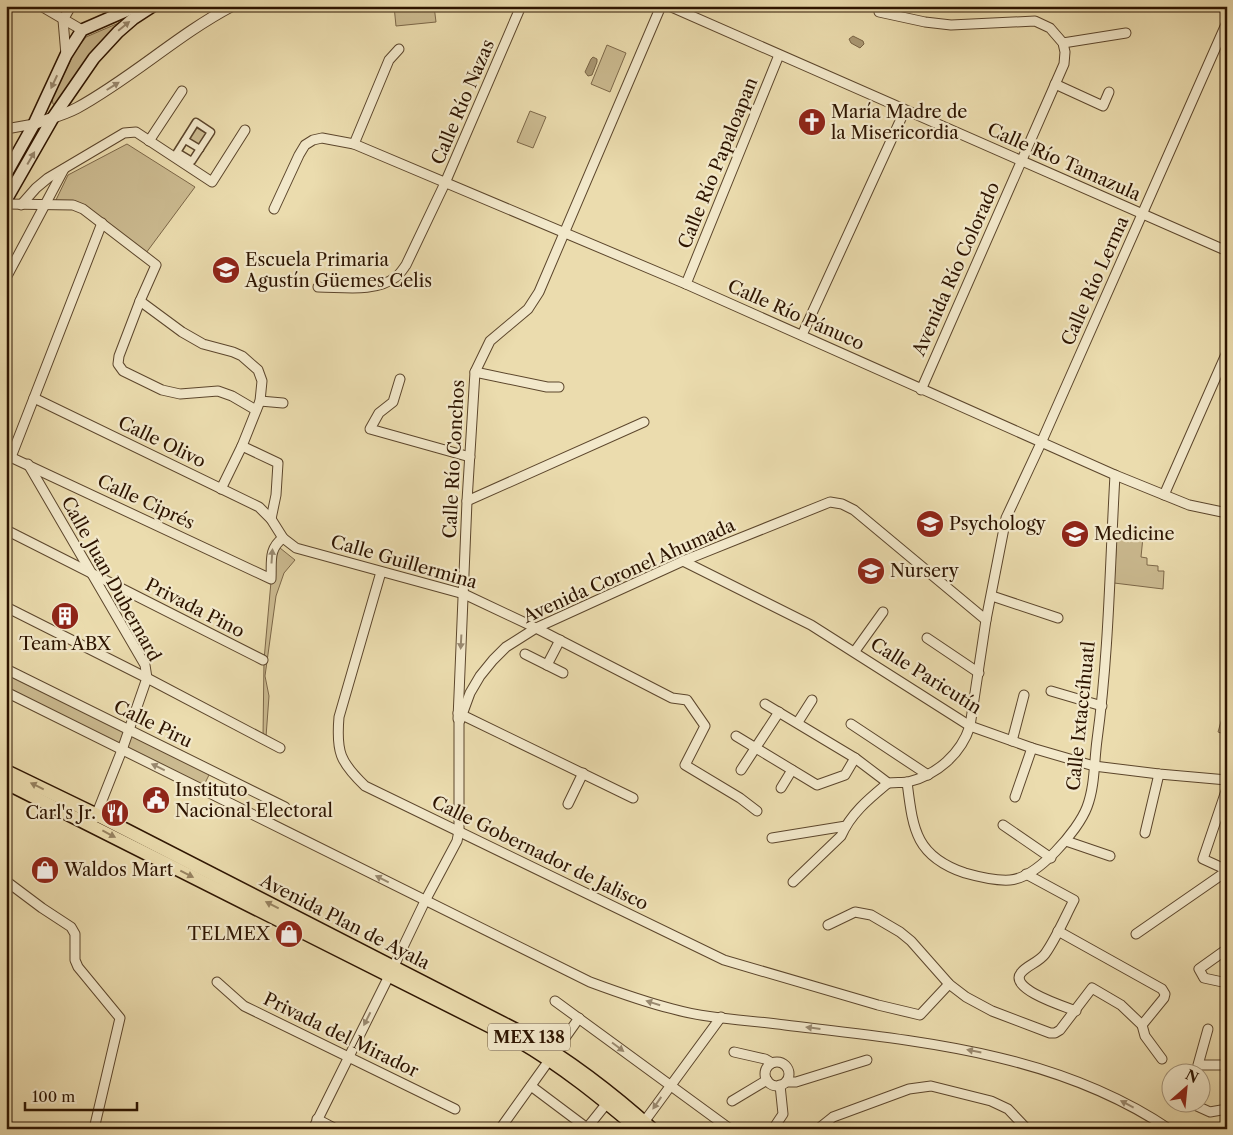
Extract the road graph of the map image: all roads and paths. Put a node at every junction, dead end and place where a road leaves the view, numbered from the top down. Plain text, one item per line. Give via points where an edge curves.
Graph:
1 (41, 6) edge
2 (70, 6) edge
3 (137, 6) edge
4 (153, 6) edge
5 (232, 6) edge
6 (521, 6) edge
7 (661, 6) edge
8 (669, 6) edge
9 (879, 12) dead end
10 (63, 20) junction
11 (1227, 22) edge
12 (82, 30) junction
13 (1126, 33) dead end
14 (1063, 43) junction
15 (399, 49) dead end
16 (66, 55) junction
17 (779, 55) junction
18 (1055, 84) junction
19 (182, 91) dead end
20 (1109, 92) dead end
21 (905, 110) junction
22 (54, 116) junction
23 (34, 124) junction
24 (6, 130) edge
25 (245, 130) dead end
26 (185, 140) junction
27 (149, 141) junction
28 (354, 144) junction
29 (200, 149) junction
30 (176, 154) junction
31 (1022, 162) junction
32 (64, 169) junction
33 (6, 174) edge
34 (445, 184) junction
35 (6, 200) edge
36 (6, 204) edge
37 (21, 205) junction
38 (45, 205) junction
39 (274, 209) dead end
40 (1142, 214) junction
41 (102, 223) junction
42 (565, 233) junction
43 (1227, 251) edge
44 (6, 278) edge
45 (686, 284) junction
46 (318, 287) dead end
47 (140, 301) junction
48 (802, 335) junction
49 (1227, 352) edge
50 (475, 372) junction
51 (400, 379) dead end
52 (559, 387) dead end
53 (921, 390) junction
54 (34, 398) junction
55 (283, 403) dead end
56 (258, 406) junction
57 (644, 422) dead end
58 (1041, 443) junction
59 (242, 446) junction
60 (9, 456) edge
61 (470, 457) junction
62 (28, 464) junction
63 (1115, 475) junction
64 (221, 489) junction
65 (1164, 496) junction
66 (467, 501) junction
67 (1227, 513) edge
68 (271, 519) junction
69 (6, 530) edge
70 (283, 538) junction
71 (683, 561) junction
72 (381, 572) junction
73 (90, 573) junction
74 (464, 594) junction
75 (992, 596) junction
76 (6, 607) edge
77 (883, 612) dead end
78 (1058, 618) dead end
79 (986, 620) junction
80 (536, 628) junction
81 (927, 638) dead end
82 (560, 640) junction
83 (855, 651) junction
84 (526, 654) dead end
85 (263, 660) dead end
86 (548, 665) junction
87 (460, 668) junction
88 (6, 669) edge
89 (563, 673) dead end
90 (979, 673) junction
91 (480, 676) junction
92 (147, 678) junction
93 (1051, 691) dead end
94 (6, 692) edge
95 (1024, 695) dead end
96 (812, 700) dead end
97 (765, 704) dead end
98 (1102, 706) junction
99 (779, 712) junction
100 (459, 717) junction
101 (798, 722) junction
102 (851, 724) dead end
103 (970, 726) junction
104 (129, 730) junction
105 (736, 736) dead end
106 (1012, 741) junction
107 (280, 748) dead end
108 (756, 748) junction
109 (1032, 748) junction
110 (122, 750) junction
111 (856, 758) junction
112 (1094, 766) junction
113 (6, 770) edge
114 (741, 770) dead end
115 (792, 770) junction
116 (582, 773) junction
117 (928, 774) junction
118 (1159, 774) junction
119 (1227, 780) edge
120 (907, 782) junction
121 (6, 783) edge
122 (888, 783) junction
123 (781, 788) dead end
124 (1227, 788) edge
125 (1015, 797) dead end
126 (633, 798) dead end
127 (568, 804) dead end
128 (285, 807) dead end
129 (757, 811) dead end
130 (93, 819) junction
131 (1002, 825) dead end
132 (846, 826) junction
133 (459, 831) junction
134 (1145, 833) dead end
135 (772, 838) dead end
136 (1066, 841) junction
137 (1110, 856) dead end
138 (1051, 858) junction
139 (1227, 871) edge
140 (1026, 874) junction
141 (6, 882) edge
142 (793, 882) dead end
143 (425, 901) junction
144 (828, 925) dead end
145 (1058, 931) junction
146 (1136, 934) dead end
147 (1227, 949) edge
148 (391, 972) junction
149 (217, 982) dead end
150 (1227, 983) edge
151 (949, 984) junction
152 (555, 1001) dead end
153 (1076, 1011) junction
154 (721, 1017) junction
155 (579, 1018) junction
156 (1142, 1025) junction
157 (1208, 1029) dead end
158 (734, 1052) dead end
159 (552, 1056) junction
160 (348, 1058) junction
161 (1162, 1059) dead end
162 (867, 1060) dead end
163 (1200, 1062) edge
164 (772, 1063) junction
165 (1227, 1065) edge
166 (1210, 1067) edge
167 (767, 1080) junction
168 (783, 1084) junction
169 (669, 1085) junction
170 (531, 1086) junction
171 (732, 1101) dead end
172 (607, 1103) junction
173 (455, 1109) dead end
174 (1227, 1110) edge
175 (1210, 1112) edge
176 (317, 1119) junction
177 (645, 1126) edge
178 (94, 1129) edge
179 (312, 1129) edge
180 (336, 1129) edge
181 (500, 1129) edge
182 (730, 1129) edge
183 (773, 1129) edge
184 (818, 1129) edge
185 (1027, 1129) edge
186 (1169, 1129) edge

1 - 10 street
2 - 10 street
3 - 12 main road
22 -> 4 main road via 103,46
22 -> 5 street via 75,109 118,83 177,40
6 - 34 street, Calle Río Nazas
7 - 42 street, Calle Río Conchos
8 - 17 street, Calle Río Tamazula
9 - 14 street via 951,25 1035,21 1050,28
10 - 12 street
10 - 16 street
11 - 40 street, Calle Río Lerma
12 - 16 main road
13 - 14 street
14 - 18 street, Avenida Río Colorado via 1064,64
15 - 28 street via 389,60
16 -> 23 main road
17 - 21 street, Calle Río Tamazula
17 - 45 street, Calle Río Papaloapan
18 - 20 street via 1103,106
18 - 31 street, Avenida Río Colorado
19 - 27 street
21 - 31 street, Calle Río Tamazula
21 - 48 street
22 - 23 street
35 -> 22 main road
23 - 24 street
23 - 33 main road
25 - 30 street via 212,182
26 - 29 street
26 - 29 street via 196,122 211,132
26 - 30 street
27 - 30 street
27 - 32 street via 136,132 124,133
28 - 34 street, Calle Río Pánuco
28 - 39 street, Calle Río Pánuco via 322,138 305,145
29 - 30 street via 192,161
31 - 40 street, Calle Río Tamazula
31 - 53 street, Avenida Río Colorado
32 - 37 street via 36,188
32 - 38 street
34 - 42 street, Calle Río Pánuco
34 - 46 street, Calle Río Nazas via 398,276 367,288
36 - 37 street
37 - 38 street
38 - 41 street via 73,205
38 - 44 street
40 - 43 street, Calle Río Tamazula
40 - 58 street, Calle Río Lerma
41 - 47 street via 156,265
41 - 54 street
42 - 45 street, Calle Río Pánuco
42 - 50 street, Calle Río Conchos via 528,309 490,341
45 - 48 street, Calle Río Pánuco
47 - 56 street via 182,332 203,344 242,356 258,370 262,381
47 - 56 street via 119,356 118,364 123,371 162,390 180,394 218,391
48 - 53 street, Calle Río Pánuco
49 - 65 street
50 - 52 street
50 - 61 street, Calle Río Conchos
51 - 61 street via 393,402 379,413 370,429
53 - 58 street, Calle Río Pánuco
54 - 60 street
54 - 64 street, Calle Olivo
55 - 56 street
56 - 59 street
57 - 66 street
58 - 63 street, Calle Río Pánuco
58 - 75 street, Calle Río Lerma via 1006,518
59 - 64 street
59 - 68 street via 278,463
60 - 62 street, Calle Ciprés
61 - 66 street, Calle Río Conchos
62 -> 70 street, Calle Ciprés via 271,579 273,548
62 - 73 street, Calle Juan Dubernard
63 - 65 street, Calle Río Pánuco
63 - 98 street, Calle Ixtaccíhuatl
64 - 68 street, Calle Olivo via 259,507
65 - 67 street, Calle Río Pánuco
66 - 74 street, Calle Río Conchos
68 - 70 street, Calle Guillermina
69 - 73 street, Privada Pino
70 - 72 street, Calle Guillermina via 296,548
71 - 79 street, Avenida Coronel Ahumada via 830,502 842,504 854,510
71 - 80 street, Avenida Coronel Ahumada
71 - 83 street, Calle Paricutín via 811,625
72 - 74 street, Calle Guillermina
72 - 133 street, Calle Gobernador de Jalisco via 339,717 337,738 340,756 365,786
73 - 85 street, Privada Pino
73 - 92 street, Calle Juan Dubernard via 145,665
74 - 80 street, Calle Guillermina
74 -> 87 street, Calle Río Conchos
75 - 78 street
75 - 79 street, Calle Río Lerma
76 - 92 street
77 - 83 street
79 - 90 street, Calle Río Lerma
80 - 82 street, Calle Guillermina
80 - 91 street, Avenida Coronel Ahumada via 506,647
81 - 90 street
82 - 86 street
82 - 129 street, Calle Guillermina via 672,698 687,700 705,726 685,765
83 - 103 street, Calle Paricutín
84 - 86 street
86 - 89 street
87 - 91 street via 465,674
87 - 100 street, Calle Río Conchos
88 - 104 street, Calle Piru
90 - 103 street, Calle Río Lerma
91 - 100 street, Avenida Coronel Ahumada
92 - 104 street, Calle Juan Dubernard
92 - 107 street
93 - 98 street
94 - 110 street
95 - 106 street
96 - 101 street
97 - 99 street
98 - 112 street, Calle Ixtaccíhuatl
99 - 101 street
99 - 108 street
100 - 116 street
100 - 133 street, Avenida Coronel Ahumada
101 - 111 street
102 - 117 street
103 - 106 street, Calle Paricutín
103 - 117 street, Calle Río Lerma via 957,751 941,767
104 - 110 street, Calle Juan Dubernard
104 - 128 street, Calle Piru
105 - 108 street
106 - 109 street, Calle Paricutín
108 - 114 street
108 - 115 street
109 - 112 street, Calle Paricutín
109 - 125 street
110 - 130 street, Calle Juan Dubernard
143 -> 110 street
111 - 115 street via 845,775 817,785
111 - 122 street
112 - 118 street, Calle Paricutín
112 - 136 street, Calle Ixtaccíhuatl via 1087,808
130 -> 113 main road, Avenida Plan de Ayala / MEX 138
115 - 123 street
116 - 126 street
116 - 127 street
117 - 120 street, Calle Río Lerma
118 - 119 street, Calle Paricutín
118 - 134 street
120 - 122 street, Calle Río Lerma
120 - 140 street, Calle Ixtaccíhuatl via 915,829 923,846 934,858 951,868 992,879 1012,880
121 - 130 main road, Avenida Plan de Ayala / MEX 138
122 - 132 street via 864,803
124 - 139 street via 1203,859
130 - 148 main road, Avenida Plan de Ayala / MEX 138
131 - 138 street
132 - 135 street
132 - 142 street via 842,836
133 - 143 street, Avenida Coronel Ahumada via 457,841
133 - 151 street, Calle Gobernador de Jalisco via 724,960 920,1015
136 - 137 street
136 - 138 street, Calle Ixtaccíhuatl
138 - 140 street, Calle Ixtaccíhuatl
139 - 146 street
140 - 145 street via 1074,900
141 - 178 street via 71,927 75,934 78,967 120,1018
143 - 148 street, Avenida Coronel Ahumada
154 -> 143 street via 674,1010 590,982
144 - 151 street via 855,912 871,915 911,941
145 - 153 street via 1045,954 1019,978 1028,991
145 - 156 street via 1162,990 1164,998
147 - 150 street via 1199,968 1204,978
148 - 159 main road, Avenida Plan de Ayala / MEX 138
148 -> 160 street, Avenida Coronel Ahumada
149 - 160 street, Privada del Mirador via 244,1006
151 - 153 street via 992,1011 1050,1032 1060,1030
152 - 155 street
153 - 156 street via 1092,988 1121,1005
154 - 169 street
186 -> 154 street via 1124,1102 1085,1085 988,1054 893,1038
155 - 159 street
155 -> 169 street
156 - 161 street via 1145,1036
157 - 163 street
158 - 164 street
159 - 170 street
159 - 172 main road, Avenida Plan de Ayala / MEX 138
159 - 177 main road, Avenida Plan de Ayala / MEX 138 via 587,1075
160 - 173 street, Privada del Mirador
160 - 176 street, Avenida Coronel Ahumada
162 - 168 street
164 - 167 street via 766,1071
164 - 168 street via 785,1065 789,1073
165 - 166 street
167 - 168 street via 775,1086
167 - 171 street
168 - 183 street via 783,1114
169 -> 177 street
169 - 182 street
170 - 172 street via 587,1128
170 - 181 street
172 - 177 main road, Avenida Plan de Ayala / MEX 138
174 - 175 street
176 - 179 street, Avenida Coronel Ahumada
176 - 180 street
184 - 185 street via 833,1116 909,1089 931,1086 991,1101 1008,1109

